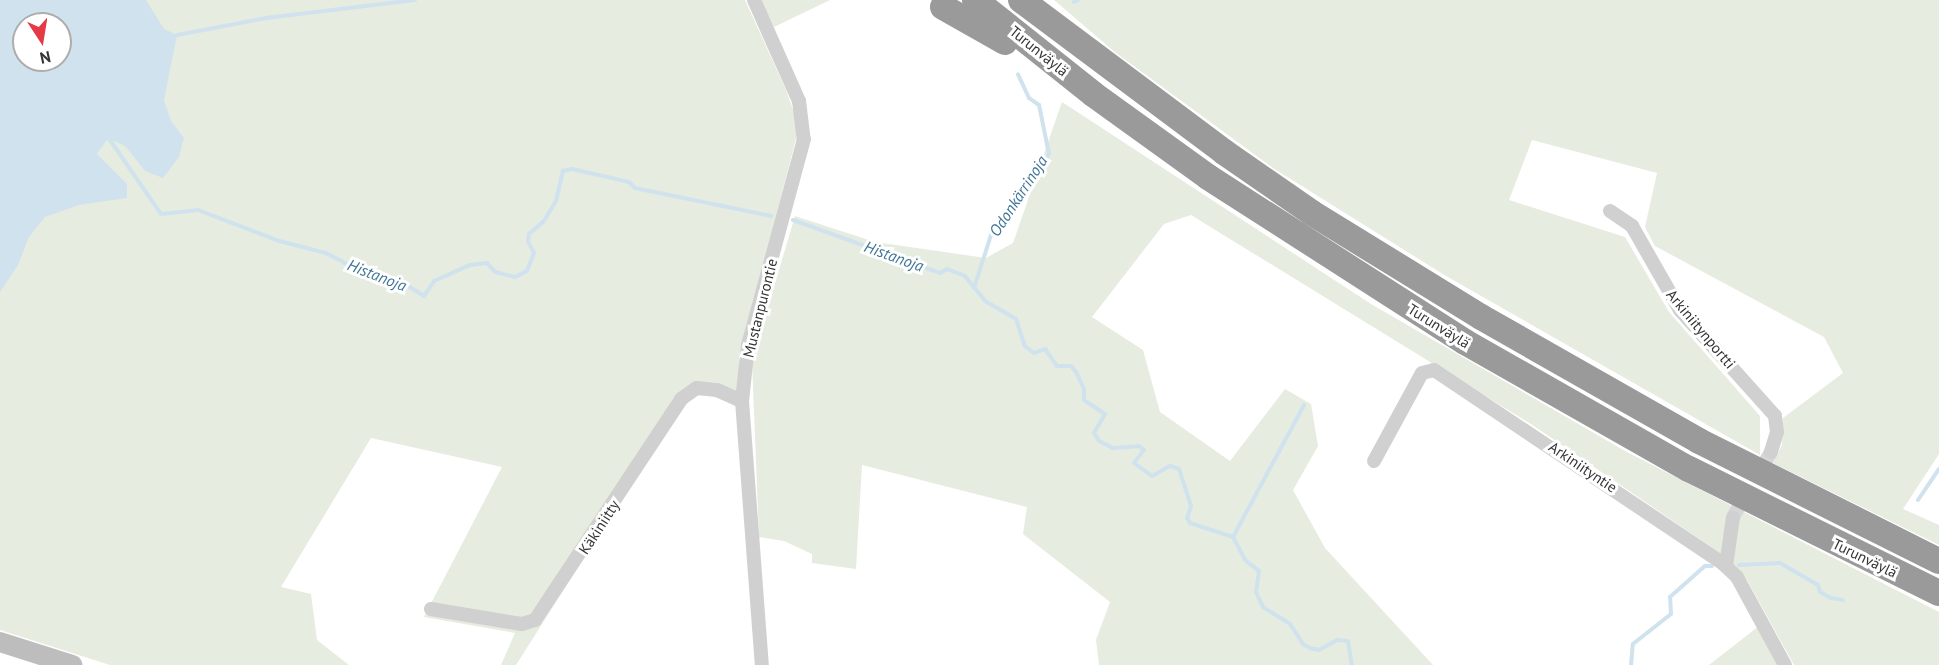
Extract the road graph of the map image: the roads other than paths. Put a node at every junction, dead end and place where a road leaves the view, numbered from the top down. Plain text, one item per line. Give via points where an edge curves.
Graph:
1 (754, 0) edge
2 (975, 0) edge
3 (1022, 0) edge
4 (943, 7) dead end
5 (1093, 94) junction
6 (1610, 211) dead end
7 (742, 401) junction
8 (1771, 452) tunnel mouth
9 (1374, 461) dead end
10 (1733, 517) tunnel mouth
11 (1939, 561) edge
12 (1726, 566) junction
13 (1939, 593) edge
14 (431, 609) dead end
15 (0, 642) edge
16 (72, 665) edge
17 (762, 665) edge
18 (1785, 665) edge

1 - 7 street, Mustanpurontie via 799,101 804,139 748,345
2 - 5 highway, Turunväylä
3 - 11 highway, Turunväylä via 1233,159 1312,213 1481,317 1699,441
4 - 5 highway
5 - 13 highway, Turunväylä via 1294,235 1466,342 1689,469
6 - 8 street, Arkiniitynportti via 1632,226 1680,310 1775,416 1777,432
7 - 14 street, Käkiniitty via 717,390 697,388 681,399 535,620 522,624
7 - 17 street, Mustanpurontie
9 - 12 street, Arkiniityntie via 1422,373 1434,370
10 - 12 street
12 - 18 street, Arkiniityntie via 1737,577
15 - 16 main road

